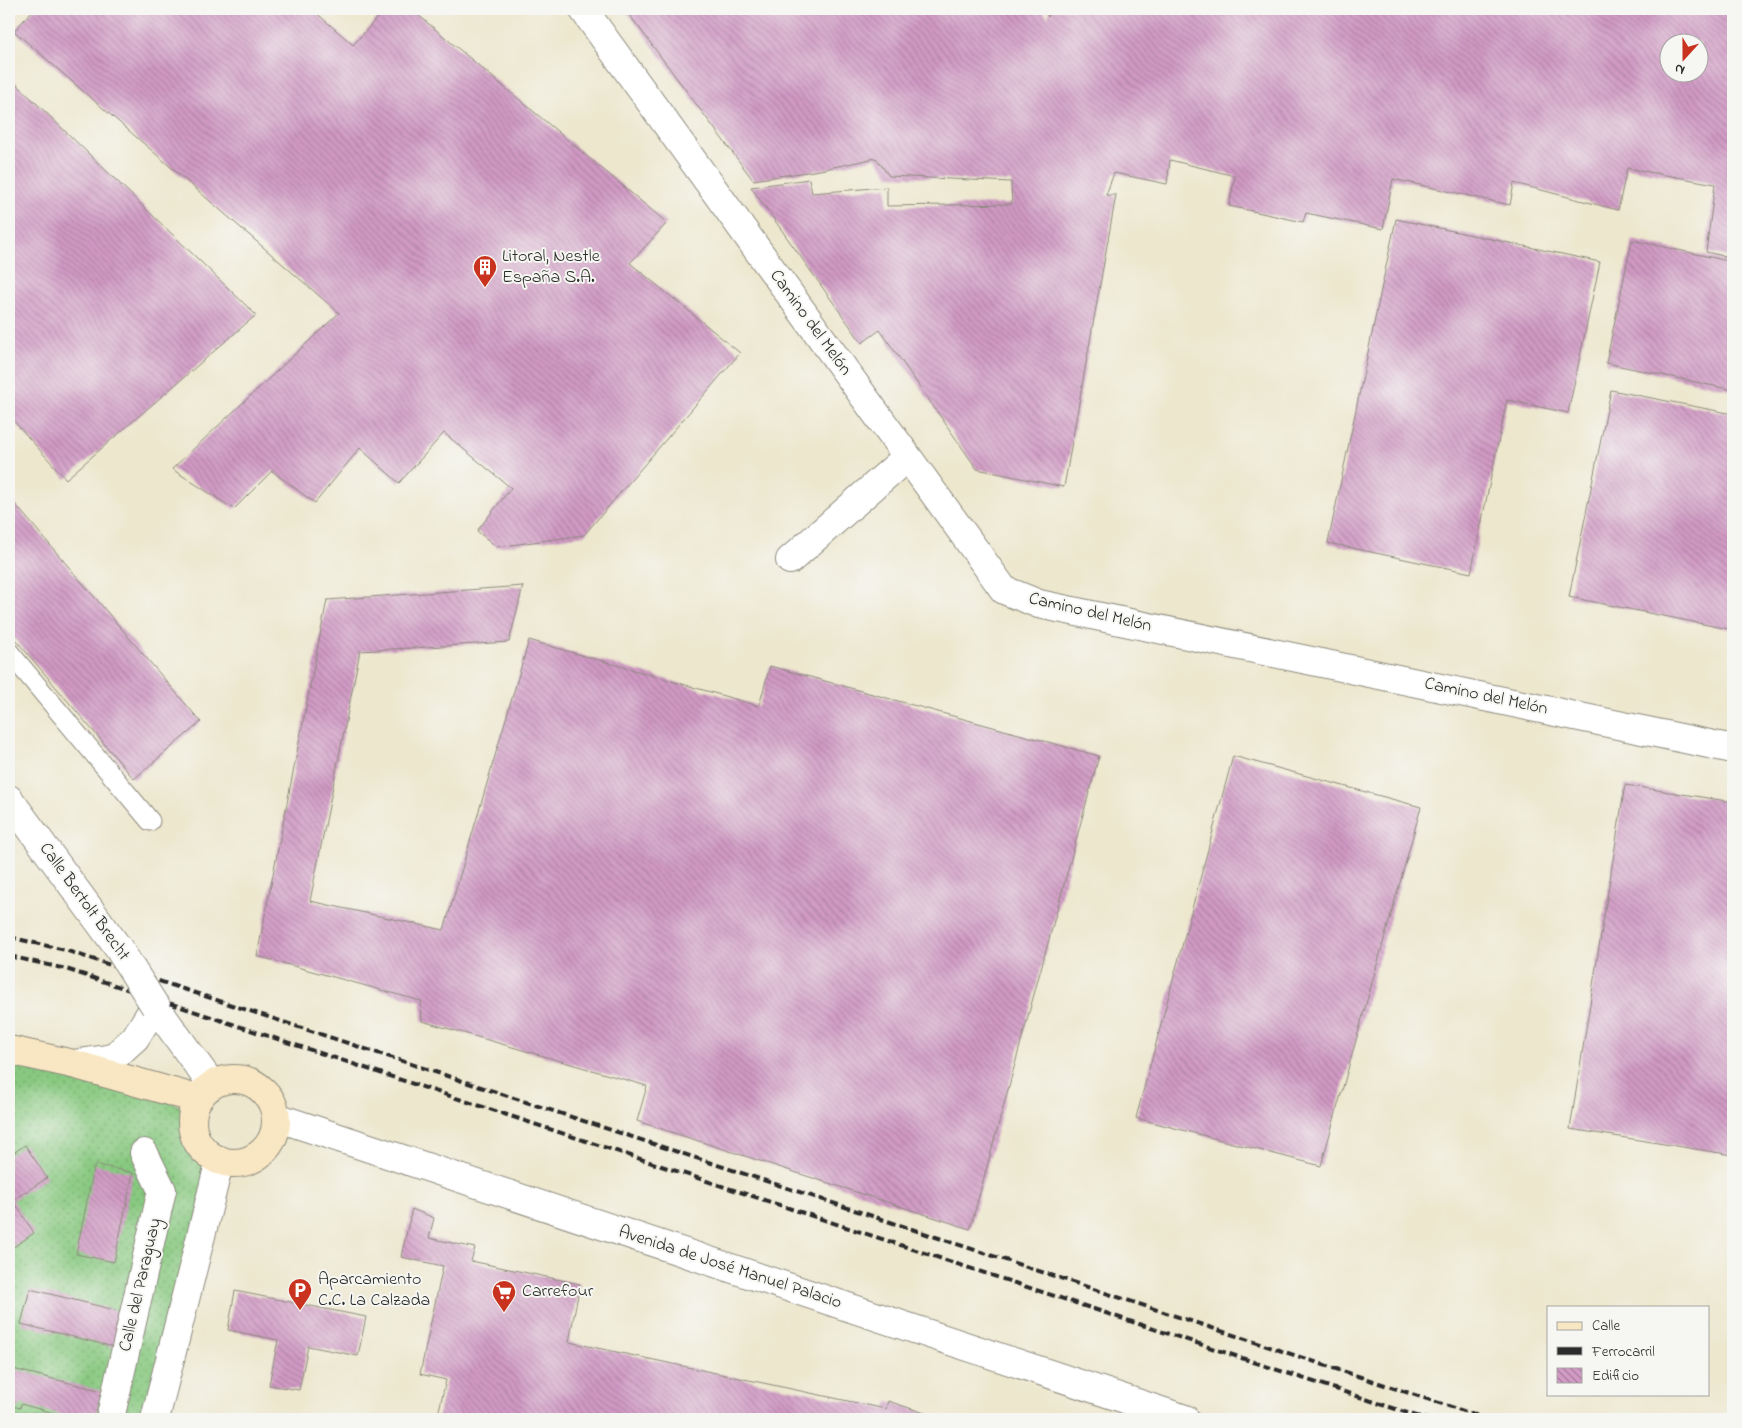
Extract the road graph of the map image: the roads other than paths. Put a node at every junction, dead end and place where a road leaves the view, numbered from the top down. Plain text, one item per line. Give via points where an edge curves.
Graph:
1 (583, 9) edge
2 (907, 457) junction
3 (790, 560) dead end
4 (9, 652) edge
5 (1733, 748) edge
6 (9, 799) edge
7 (150, 822) dead end
8 (155, 1006) junction
9 (9, 1050) edge
10 (73, 1064) junction
11 (205, 1092) junction
12 (276, 1117) junction
13 (144, 1153) dead end
14 (220, 1160) junction
15 (110, 1419) edge
16 (155, 1419) edge
17 (1185, 1419) edge

1 - 2 street, Camino del Melón
2 - 3 street
2 - 5 street, Camino del Melón via 1004,590 1039,604
4 - 7 lane
6 - 8 street, Calle Bertolt Brecht, bridge via 119,948
8 - 10 street via 135,1038 113,1058
8 - 11 street, Calle Bertolt Brecht
9 - 10 main road
10 - 11 main road
11 - 12 main road via 232,1078 252,1083 269,1098
11 - 14 main road via 193,1110 193,1132 203,1150
12 - 14 main road via 272,1138 260,1154 240,1162
12 - 17 street, Avenida de José Manuel Palacio
13 - 15 street, Calle del Paraguay via 162,1190
14 - 16 street

